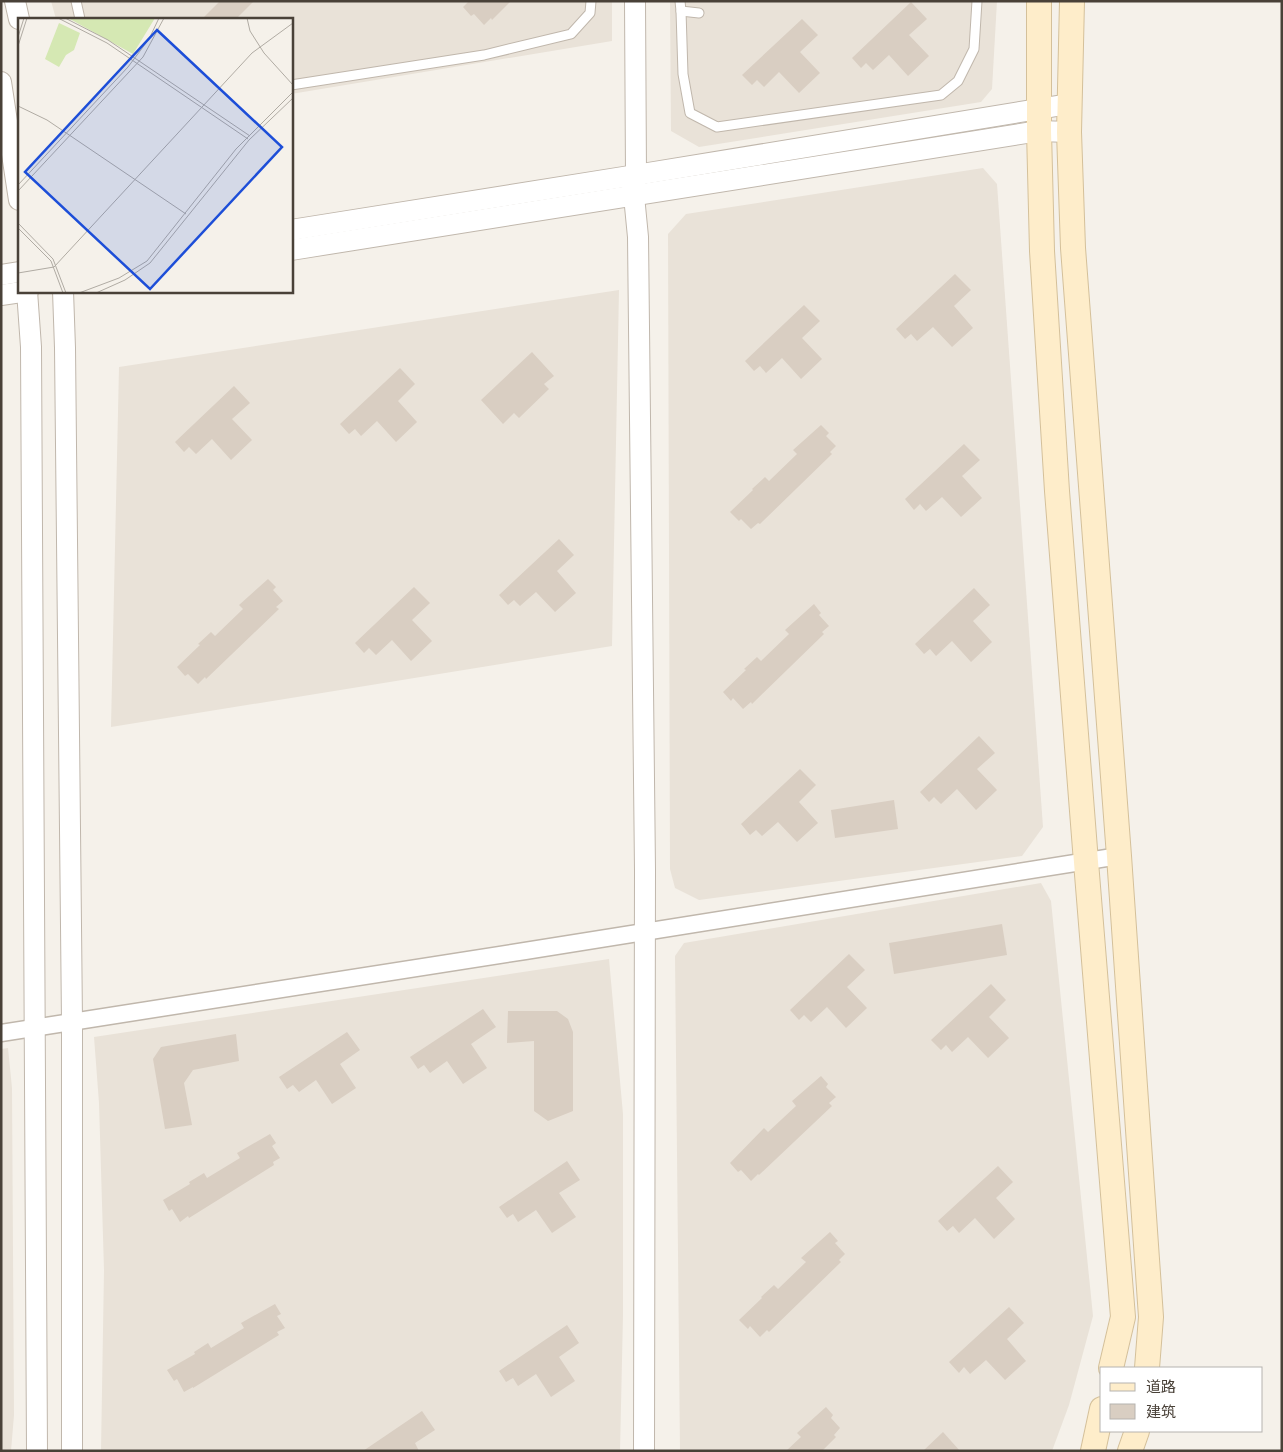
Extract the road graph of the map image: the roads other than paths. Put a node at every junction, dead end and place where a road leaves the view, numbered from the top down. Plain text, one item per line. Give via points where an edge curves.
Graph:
1 (15, 1) edge
2 (76, 1) edge
3 (591, 1) edge
4 (635, 1) edge
5 (977, 1) edge
6 (1039, 1) edge
7 (1072, 1) edge
8 (680, 6) edge
9 (699, 13) dead end
10 (20, 18) edge
11 (80, 18) edge
12 (1, 82) edge
13 (292, 85) edge
14 (1069, 104) junction
15 (1039, 108) junction
16 (1039, 131) junction
17 (1068, 132) junction
18 (636, 175) junction
19 (18, 193) edge
20 (634, 196) junction
21 (292, 230) edge
22 (292, 250) edge
23 (18, 272) edge
24 (1, 275) edge
25 (20, 292) edge
26 (27, 292) edge
27 (63, 292) edge
28 (1, 295) edge
29 (1119, 856) junction
30 (1086, 862) junction
31 (645, 932) junction
32 (72, 1022) junction
33 (34, 1027) junction
34 (1, 1033) edge
35 (1111, 1367) edge
36 (1148, 1367) edge
37 (1100, 1419) edge
38 (1136, 1432) edge
39 (37, 1451) edge
40 (72, 1451) edge
41 (644, 1451) edge
42 (1093, 1451) edge
43 (1130, 1451) edge

1 - 10 street
2 - 11 lane
3 - 13 lane via 590,13 571,34 484,55
4 - 18 street
5 - 8 lane via 974,49 958,81 941,95 718,128 690,113 683,74
6 - 15 main road
7 - 14 main road
8 - 9 lane
12 - 19 street
14 - 15 street
14 - 17 main road
15 - 16 main road
15 - 18 street
16 - 17 street
16 - 20 street
16 - 30 main road via 1043,271 1057,490
17 - 29 main road via 1073,248
18 - 20 street
18 - 21 street
20 - 22 street
20 - 31 street via 638,237
23 - 24 street
25 - 28 street
26 - 33 street via 31,347
27 - 32 street
29 - 30 street
29 - 36 main road via 1151,1317
30 - 31 street
30 - 35 main road via 1122,1317
31 - 32 street
31 - 41 street
32 - 33 street
32 - 40 street
33 - 34 street
33 - 39 street
37 - 42 main road
38 - 43 main road

